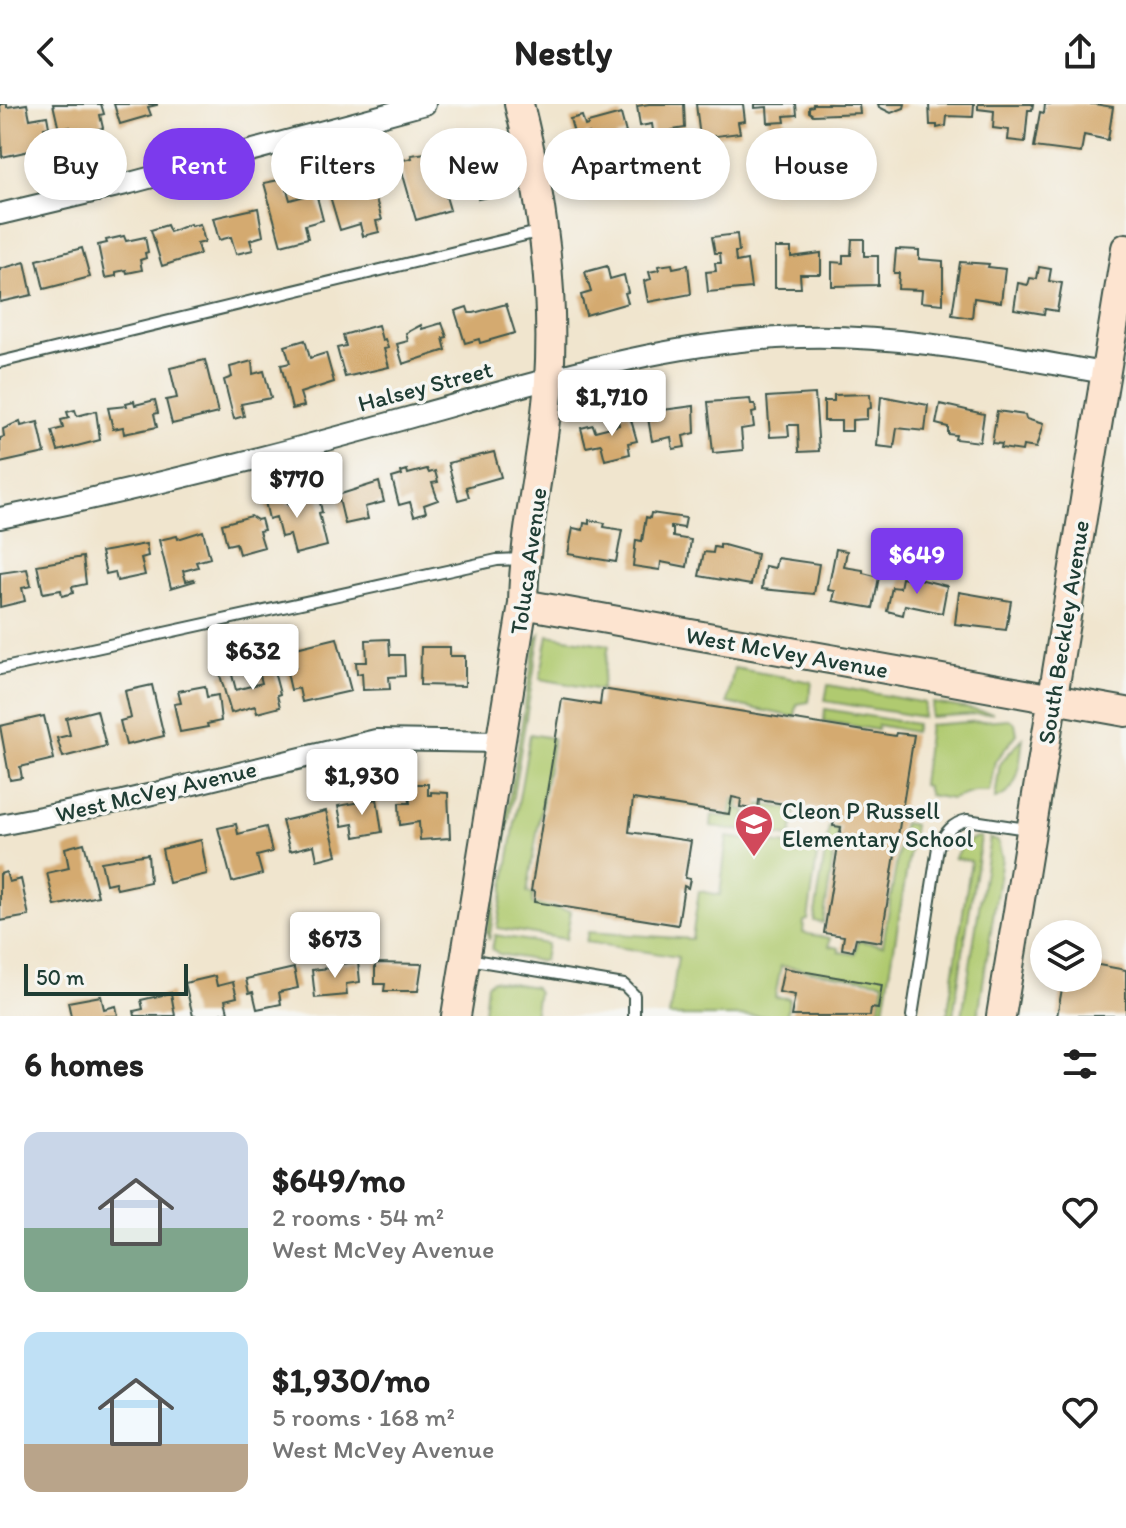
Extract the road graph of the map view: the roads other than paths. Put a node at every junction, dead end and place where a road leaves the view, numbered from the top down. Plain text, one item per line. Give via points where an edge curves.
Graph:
1 (425, 104) edge
2 (519, 104) edge
3 (0, 214) edge
4 (543, 231) junction
5 (1126, 248) edge
6 (0, 362) edge
7 (1105, 373) junction
8 (549, 379) junction
9 (0, 518) edge
10 (524, 559) junction
11 (523, 604) junction
12 (0, 669) edge
13 (1051, 700) junction
14 (1126, 712) edge
15 (501, 742) junction
16 (0, 825) edge
17 (1031, 830) junction
18 (466, 958) junction
19 (456, 1016) edge
20 (634, 1016) edge
21 (912, 1016) edge
22 (1001, 1016) edge

1 - 3 street
2 - 4 street, Toluca Avenue
4 - 6 lane
4 - 8 street, Toluca Avenue
5 - 7 street, South Beckley Avenue
7 - 8 street, Halsey Street via 887,340 802,337 732,341 635,357
7 - 13 street, South Beckley Avenue
8 - 9 street, Halsey Street via 179,479
8 - 10 street, Toluca Avenue via 540,473
10 - 11 street, Toluca Avenue
10 - 12 lane via 497,560
11 - 13 street, West McVey Avenue
11 - 15 street, Toluca Avenue
13 - 14 street, West McVey Avenue
13 - 17 street, South Beckley Avenue
15 - 16 street, West McVey Avenue via 376,740
15 - 18 street, Toluca Avenue
17 - 21 lane via 967,820 943,836
17 - 22 street, South Beckley Avenue
18 - 19 street, Toluca Avenue
18 - 20 lane via 624,985 634,995

